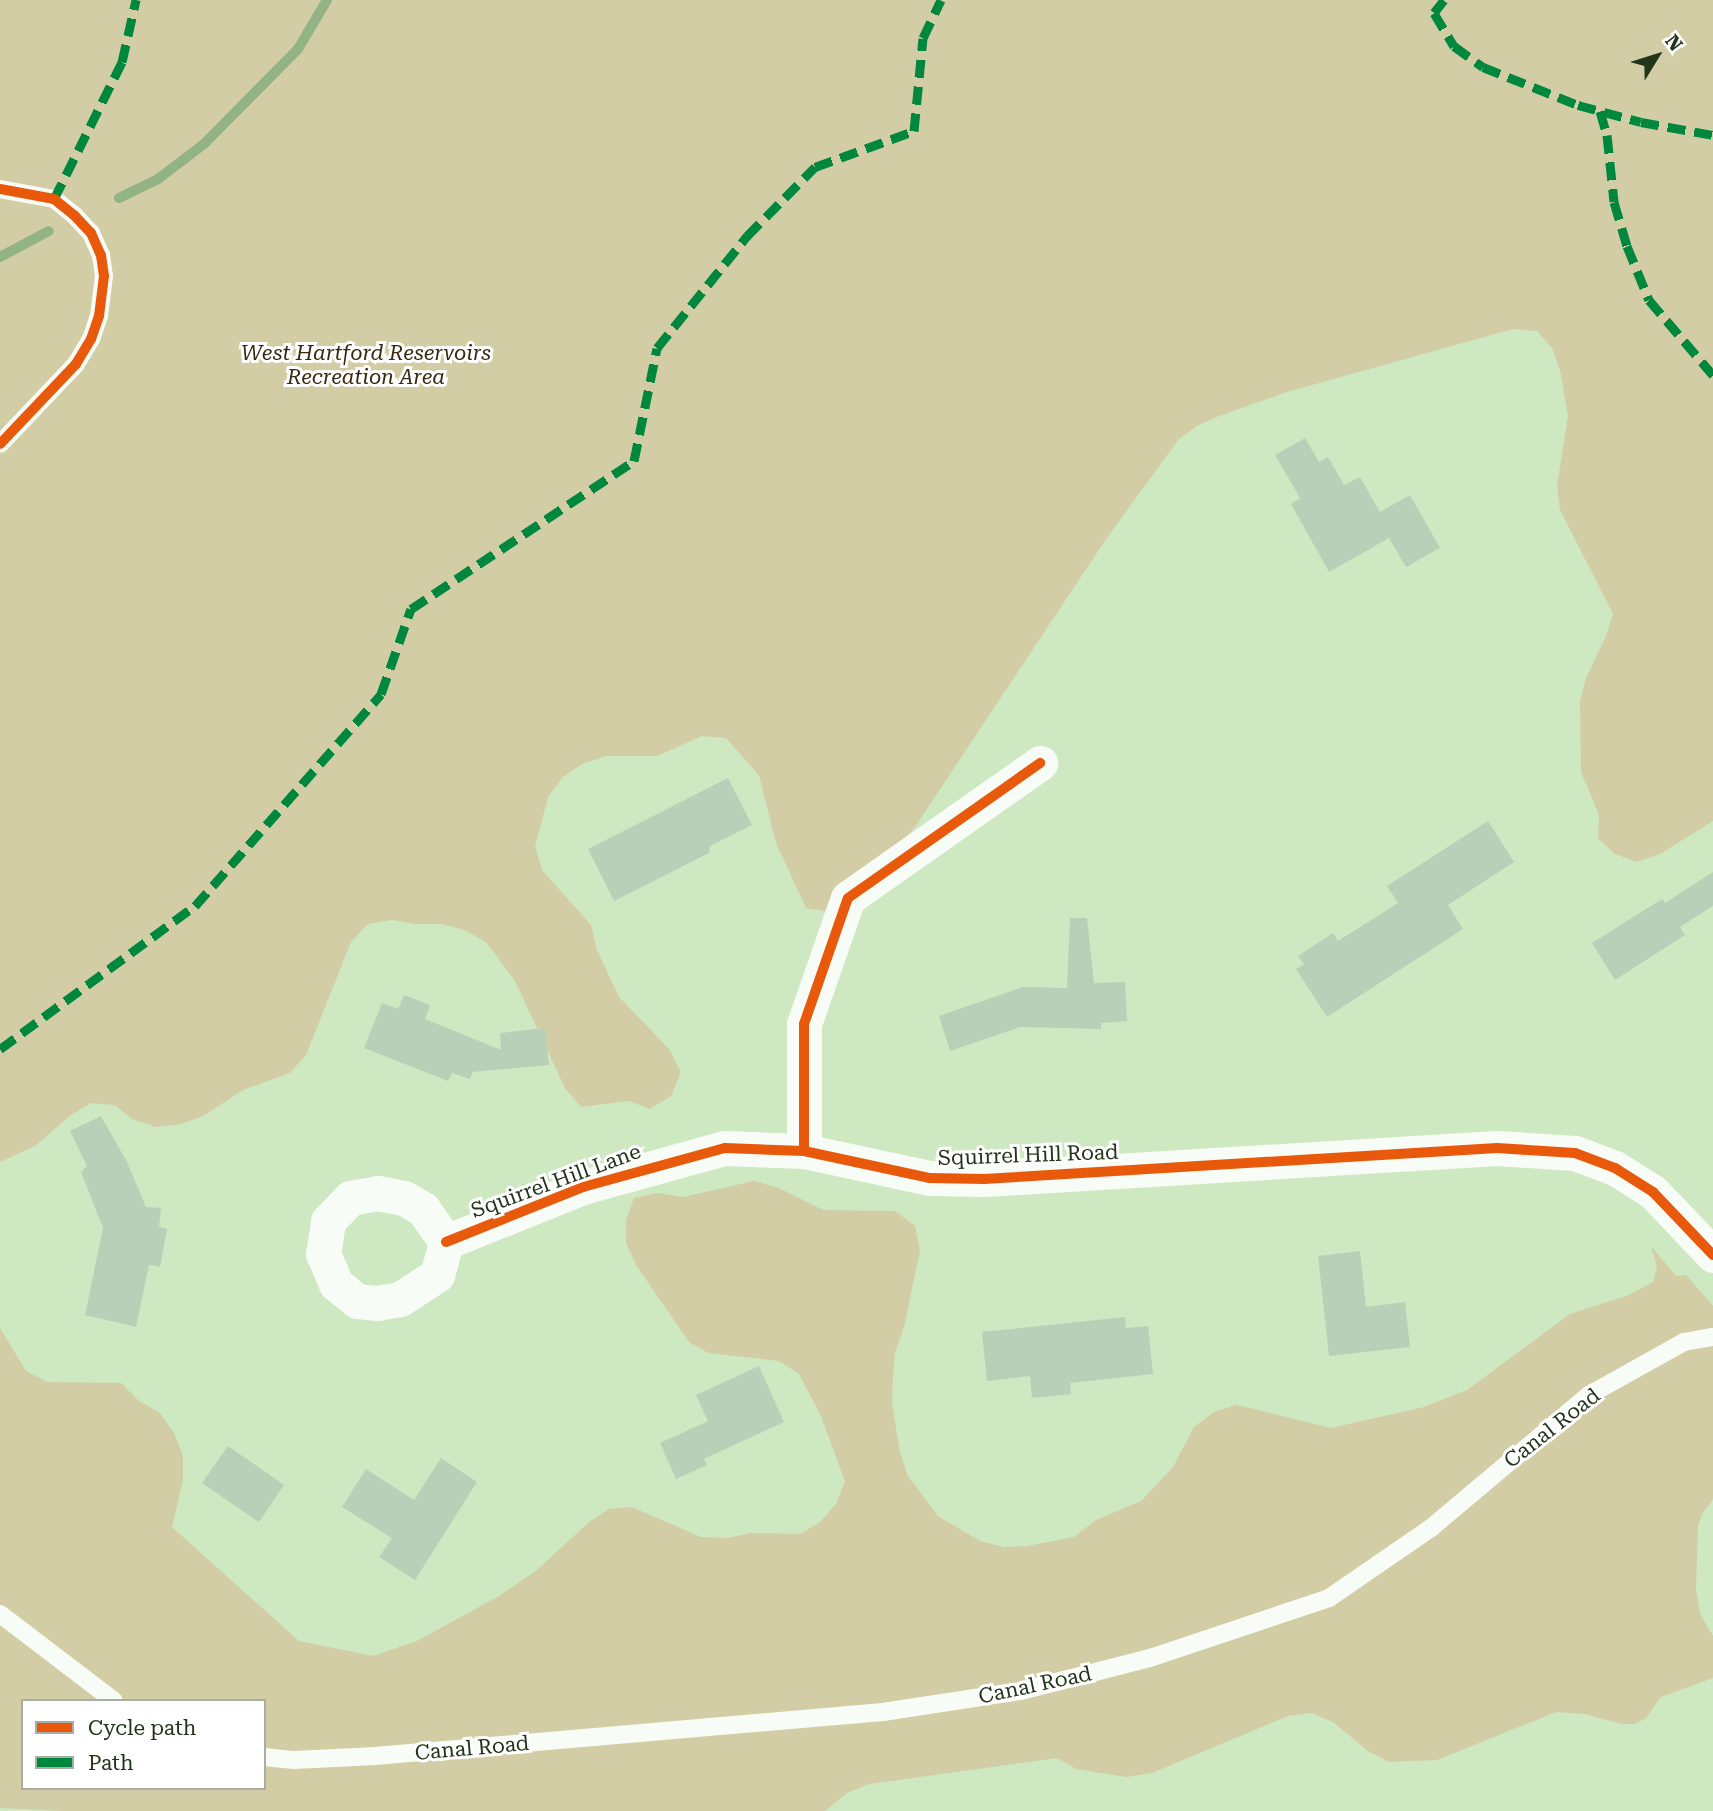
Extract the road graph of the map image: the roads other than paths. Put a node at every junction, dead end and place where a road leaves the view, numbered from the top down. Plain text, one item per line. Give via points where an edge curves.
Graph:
1 (0, 189) edge
2 (0, 444) edge
3 (1040, 763) dead end
4 (804, 1151) junction
5 (446, 1242) dead end
6 (1713, 1255) edge
7 (1713, 1337) edge
8 (0, 1614) edge
9 (111, 1699) edge
10 (266, 1757) edge

1 - 2 lane via 54,200 75,215 91,233 104,276 99,316 76,364
3 - 4 street via 848,898 804,1024
4 - 5 street, Squirrel Hill Lane via 725,1148 662,1164 583,1187
4 - 6 street, Squirrel Hill Road via 930,1178 984,1179 1497,1148 1575,1153 1615,1167 1653,1192
7 - 10 lane, Canal Road via 1684,1342 1589,1395 1431,1528 1329,1598 1153,1657 1021,1691 883,1713 375,1756
8 - 9 lane

